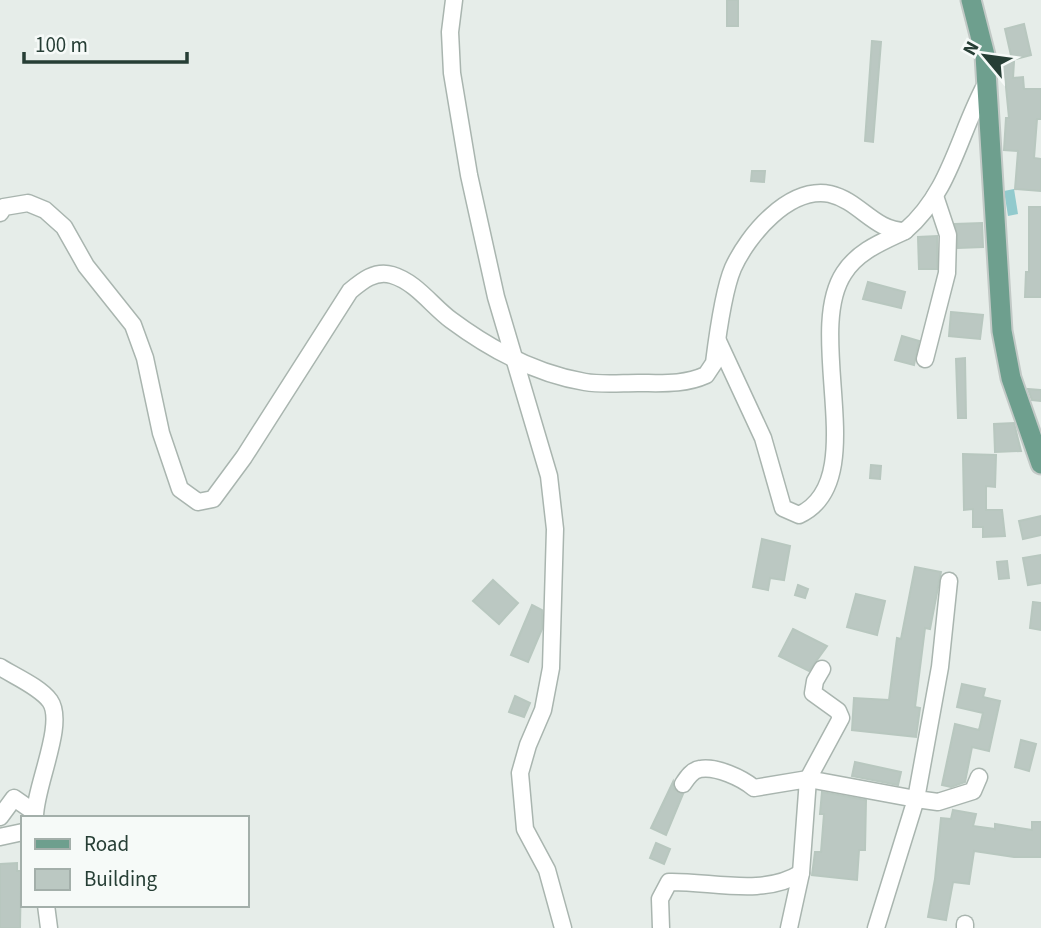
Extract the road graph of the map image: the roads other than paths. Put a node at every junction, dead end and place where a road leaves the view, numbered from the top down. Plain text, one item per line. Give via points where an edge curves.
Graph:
1 (454, 0) edge
2 (971, 0) edge
3 (986, 82) junction
4 (935, 196) junction
5 (0, 213) edge
6 (905, 231) junction
7 (717, 338) junction
8 (517, 358) junction
9 (925, 359) dead end
10 (1041, 464) edge
11 (948, 581) dead end
12 (0, 667) edge
13 (822, 669) dead end
14 (979, 776) dead end
15 (808, 779) junction
16 (683, 784) dead end
17 (916, 799) junction
18 (34, 815) edge
19 (0, 817) edge
20 (21, 832) edge
21 (0, 837) edge
22 (800, 873) junction
23 (46, 907) edge
24 (49, 928) edge
25 (564, 928) edge
26 (661, 928) edge
27 (789, 928) edge
28 (876, 928) edge

1 - 8 street via 452,73 464,148 496,297
2 - 3 main road via 985,55
3 - 4 street via 951,171
3 - 10 main road via 1002,331 1011,378
4 - 6 street
4 - 9 street via 948,235 947,273
5 - 8 street via 4,207 28,202 45,210 64,228 86,266 120,306 133,325 145,359 151,396 180,489 198,502 213,499 350,291 365,279 380,273 393,275 450,319
6 - 7 street via 886,229 853,204 828,194 789,202 757,232 733,268
6 - 7 street via 861,253 844,272 831,299 833,459 829,482 810,510 799,515 783,508 763,438
7 - 8 street via 714,363 706,375 676,384 588,383 547,374
8 - 25 street via 549,476 555,529 551,668 543,710 520,773 525,829 547,870
11 - 17 street via 940,667
12 - 18 street via 40,693 52,708 51,743
13 - 15 street via 813,693 841,718
14 - 17 street via 973,790 938,802
15 - 16 street via 754,788 743,778 704,769 692,773
15 - 17 street
15 - 22 street
17 - 28 street
18 - 19 street via 14,798
20 - 21 street
22 - 26 street via 787,882 760,886 669,882 660,898
22 - 27 street
23 - 24 street

